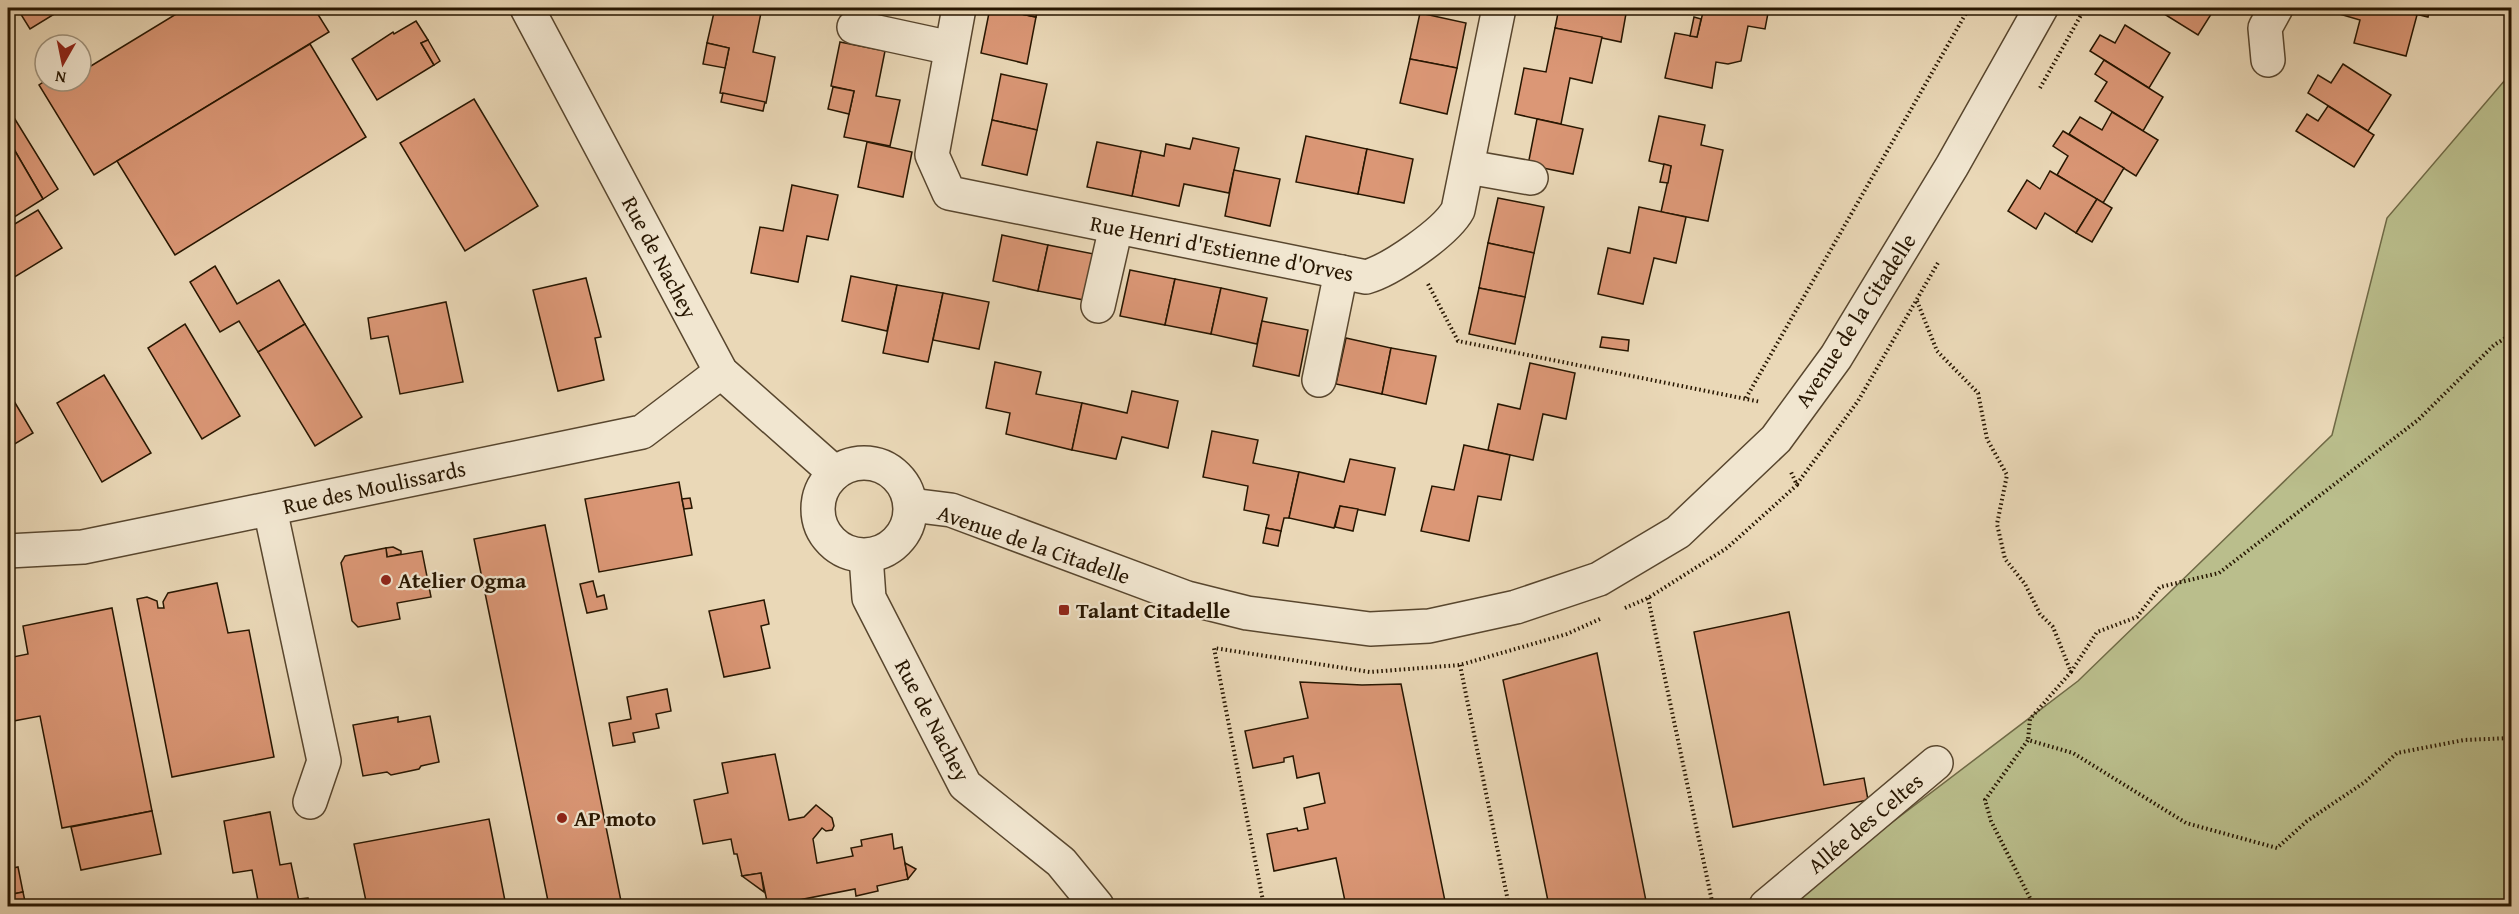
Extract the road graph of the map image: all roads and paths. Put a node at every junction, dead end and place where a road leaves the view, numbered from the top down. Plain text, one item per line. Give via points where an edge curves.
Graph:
1 (527, 8) edge
2 (959, 8) edge
3 (1499, 8) edge
4 (1969, 8) edge
5 (2041, 8) edge
6 (2276, 8) edge
7 (854, 27) dead end
8 (951, 48) junction
9 (2268, 60) dead end
10 (1468, 167) junction
11 (1531, 178) dead end
12 (1116, 227) junction
13 (1411, 252) junction
14 (1341, 272) junction
15 (1917, 300) dead end
16 (1098, 306) dead end
17 (2511, 334) edge
18 (722, 372) junction
19 (1319, 380) dead end
20 (1746, 398) junction
21 (1776, 439) junction
22 (835, 473) junction
23 (911, 505) junction
24 (270, 508) junction
25 (8, 551) edge
26 (866, 556) junction
27 (1648, 598) junction
28 (1618, 611) dead end
29 (1607, 616) dead end
30 (1460, 665) junction
31 (2072, 672) junction
32 (2511, 738) edge
33 (2028, 740) junction
34 (1936, 763) dead end
35 (310, 802) dead end
36 (1098, 906) edge
37 (1264, 906) edge
38 (1509, 906) edge
39 (1713, 906) edge
40 (1766, 906) edge
41 (2034, 906) edge

1 - 18 street, Rue de Nachey
2 - 8 street, Rue Henri d'Estienne d'Orves
3 - 10 street, Rue Henri d'Estienne d'Orves
4 - 20 path
5 - 21 street, Avenue de la Citadelle via 1952,166 1836,357
6 - 9 street via 2265,28
7 - 8 street
8 - 12 street, Rue Henri d'Estienne d'Orves via 932,155 949,193
10 - 11 street
10 - 13 street, Rue Henri d'Estienne d'Orves via 1453,219
12 - 14 street, Rue Henri d'Estienne d'Orves
12 - 16 street
13 - 14 street, Rue Henri d'Estienne d'Orves via 1366,277
13 - 20 path via 1458,341
14 - 19 street
15 - 31 path via 1937,351 1978,393 1987,439 2007,475 1997,524 2005,559 2025,584 2040,614 2053,627
17 - 31 path via 2494,345 2418,420 2219,573 2160,587 2137,616 2097,632
18 - 22 street, Rue de Nachey
18 - 24 street, Rue des Moulissards via 642,432
20 - 21 path via 1772,404
21 - 23 street, Avenue de la Citadelle via 1678,531 1599,579 1516,608 1429,626 1370,629 1247,613 1187,598 951,510
21 - 27 path via 1797,485 1727,548
22 - 23 street via 861,462 875,463 900,478
22 - 26 street via 819,498 821,526 839,548
23 - 26 street via 910,519 894,545
24 - 25 street, Rue des Moulissards via 83,547
24 - 35 street via 324,761
26 - 36 street, Rue de Nachey via 869,598 965,785 1062,862
27 - 28 path
27 - 39 path
29 - 30 path via 1567,634
30 - 37 path via 1370,672 1214,648
30 - 38 path
31 - 33 path via 2030,719
32 - 33 path via 2464,740 2397,753 2277,848 2186,823 2073,753
33 - 41 path via 1984,800
34 - 40 street, Allée des Celtes

